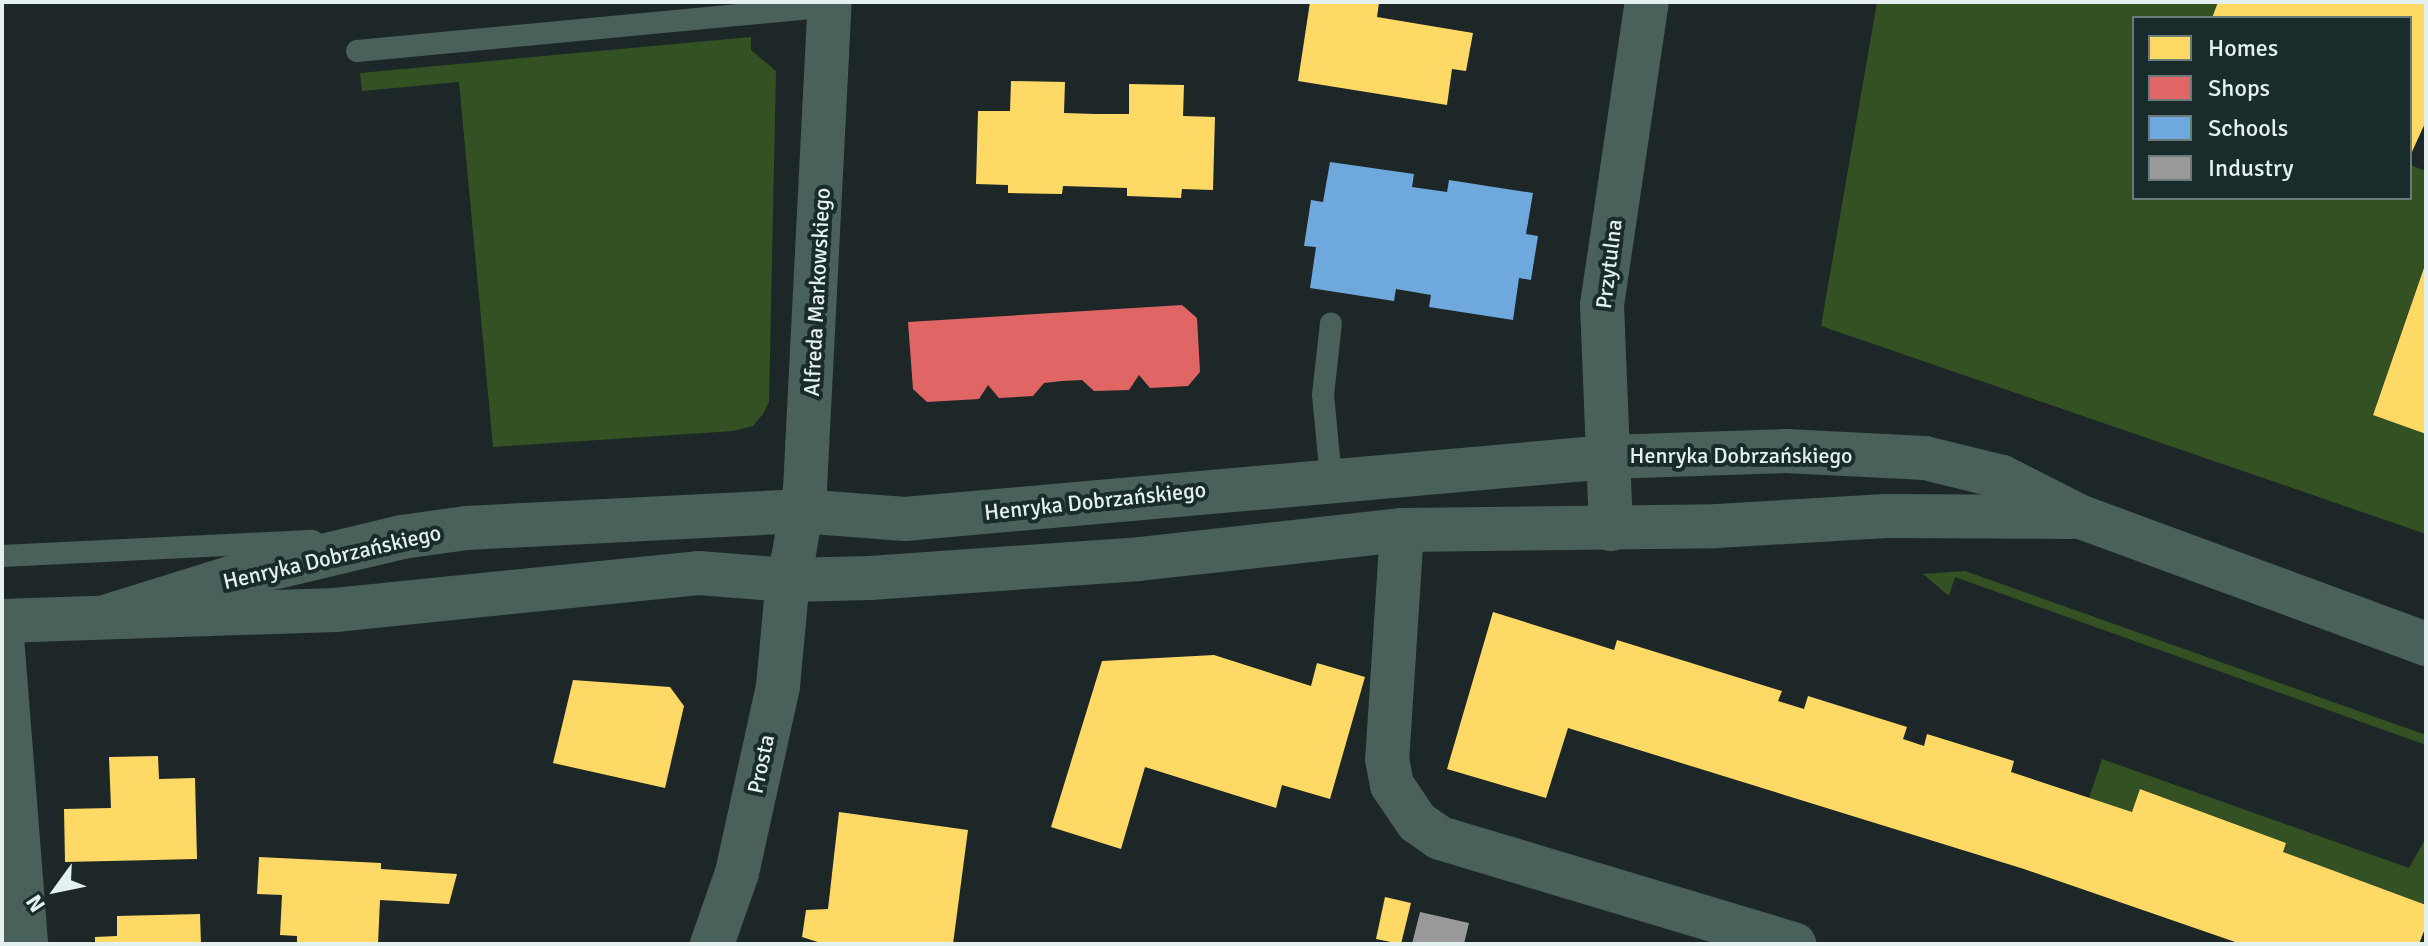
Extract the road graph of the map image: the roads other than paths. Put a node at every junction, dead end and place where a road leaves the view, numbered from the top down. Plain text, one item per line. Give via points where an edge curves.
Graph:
1 (1647, 2) edge
2 (830, 4) edge
3 (357, 51) dead end
4 (1331, 323) dead end
5 (1608, 457) junction
6 (1331, 479) junction
7 (800, 511) junction
8 (2081, 517) junction
9 (1611, 529) junction
10 (1402, 530) junction
11 (402, 537) junction
12 (2, 556) edge
13 (790, 580) junction
14 (108, 616) junction
15 (2, 621) edge
16 (2, 637) edge
17 (2426, 644) edge
18 (26, 944) edge
19 (712, 944) edge
20 (1794, 944) edge

1 - 5 street, Przytulna via 1602,305
2 - 3 lane
2 - 7 street, Alfreda Markowskiego via 810,438
4 - 6 lane via 1323,395
5 - 6 street, Henryka Dobrzańskiego
5 - 8 street, Henryka Dobrzańskiego via 1786,451 1925,458 2002,477
5 - 9 street, Przytulna
6 - 7 street, Henryka Dobrzańskiego via 905,519
7 - 11 street, Henryka Dobrzańskiego
7 - 13 street, Alfreda Markowskiego
8 - 9 street, Henryka Dobrzańskiego via 1886,516
8 - 17 street, Henryka Dobrzańskiego
9 - 10 street, Henryka Dobrzańskiego
10 - 13 street, Henryka Dobrzańskiego via 1139,559
10 - 20 street via 1387,759 1392,785 1417,822 1440,838
11 - 12 lane
11 - 14 street, Henryka Dobrzańskiego via 230,578
13 - 14 street, Henryka Dobrzańskiego via 698,573 335,610
13 - 19 street, Prosta via 778,686 737,873
14 - 15 street, Henryka Dobrzańskiego
16 - 18 street

